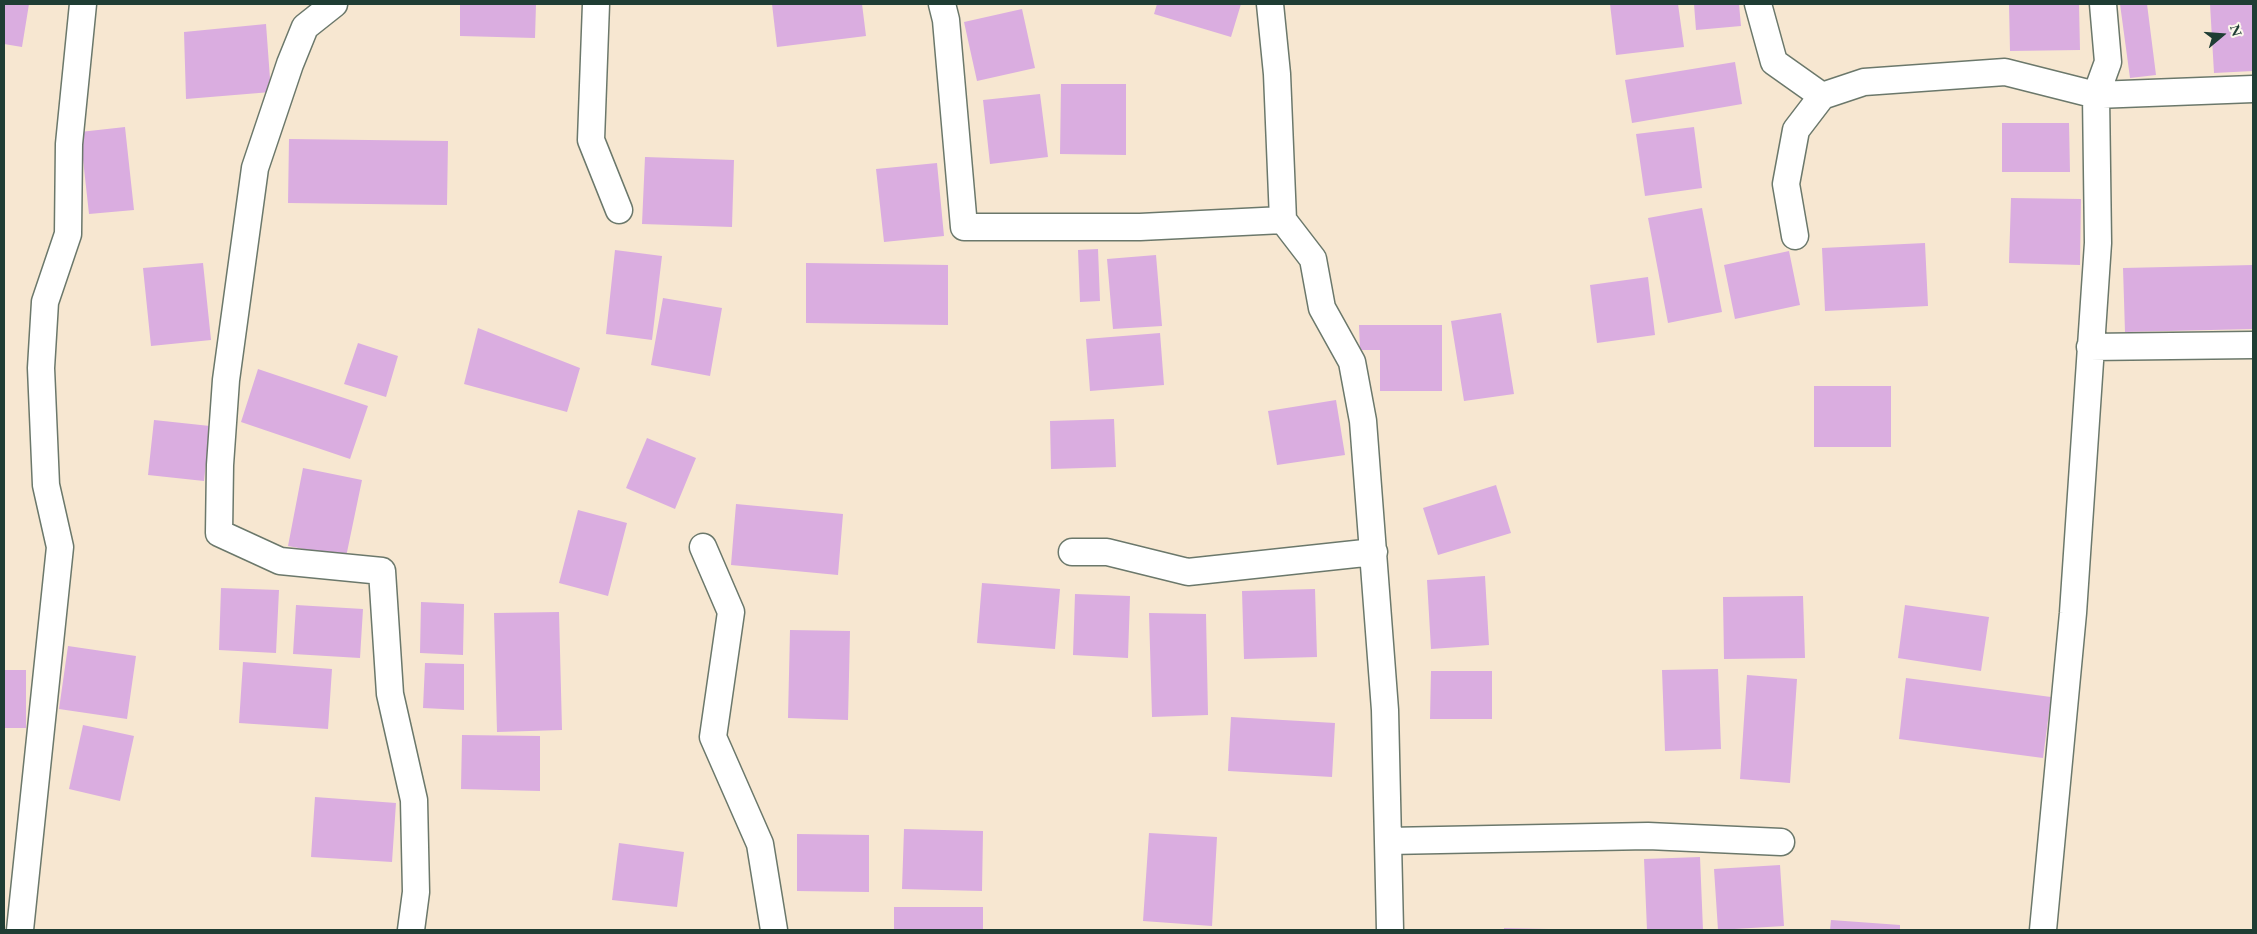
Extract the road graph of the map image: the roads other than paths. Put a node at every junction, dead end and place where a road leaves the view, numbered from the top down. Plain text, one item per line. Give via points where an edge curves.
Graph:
1 (83, 4) edge
2 (334, 4) edge
3 (596, 4) edge
4 (942, 4) edge
5 (1270, 4) edge
6 (1758, 4) edge
7 (2103, 4) edge
8 (2253, 89) edge
9 (2096, 95) junction
10 (1822, 96) junction
11 (619, 210) dead end
12 (1283, 220) junction
13 (1795, 236) dead end
14 (2253, 345) edge
15 (2090, 347) junction
16 (703, 547) dead end
17 (1072, 552) dead end
18 (1374, 552) junction
19 (1388, 841) junction
20 (1781, 842) dead end
21 (20, 930) edge
22 (411, 930) edge
23 (774, 930) edge
24 (1390, 930) edge
25 (2044, 930) edge

1 - 21 street via 69,144 68,234 45,302 41,368 46,485 60,546
2 - 22 street via 305,27 255,168 226,380 219,533 280,561 382,571 390,694 414,800 416,892
3 - 11 street via 592,140
4 - 12 street via 964,227 1140,227
5 - 12 street via 1277,74
6 - 10 street via 1774,62
7 - 9 street via 2108,62
8 - 9 street
9 - 10 street via 2005,72 1864,82
9 - 15 street via 2098,243
10 - 13 street via 1796,130 1794,139 1786,184
12 - 18 street via 1313,259 1322,308 1352,362 1363,421
14 - 15 street
15 - 25 street via 2073,613
16 - 23 street via 731,612 713,737 760,844
17 - 18 street via 1107,552 1188,572
18 - 19 street via 1385,710
19 - 20 street via 1648,836
19 - 24 street

